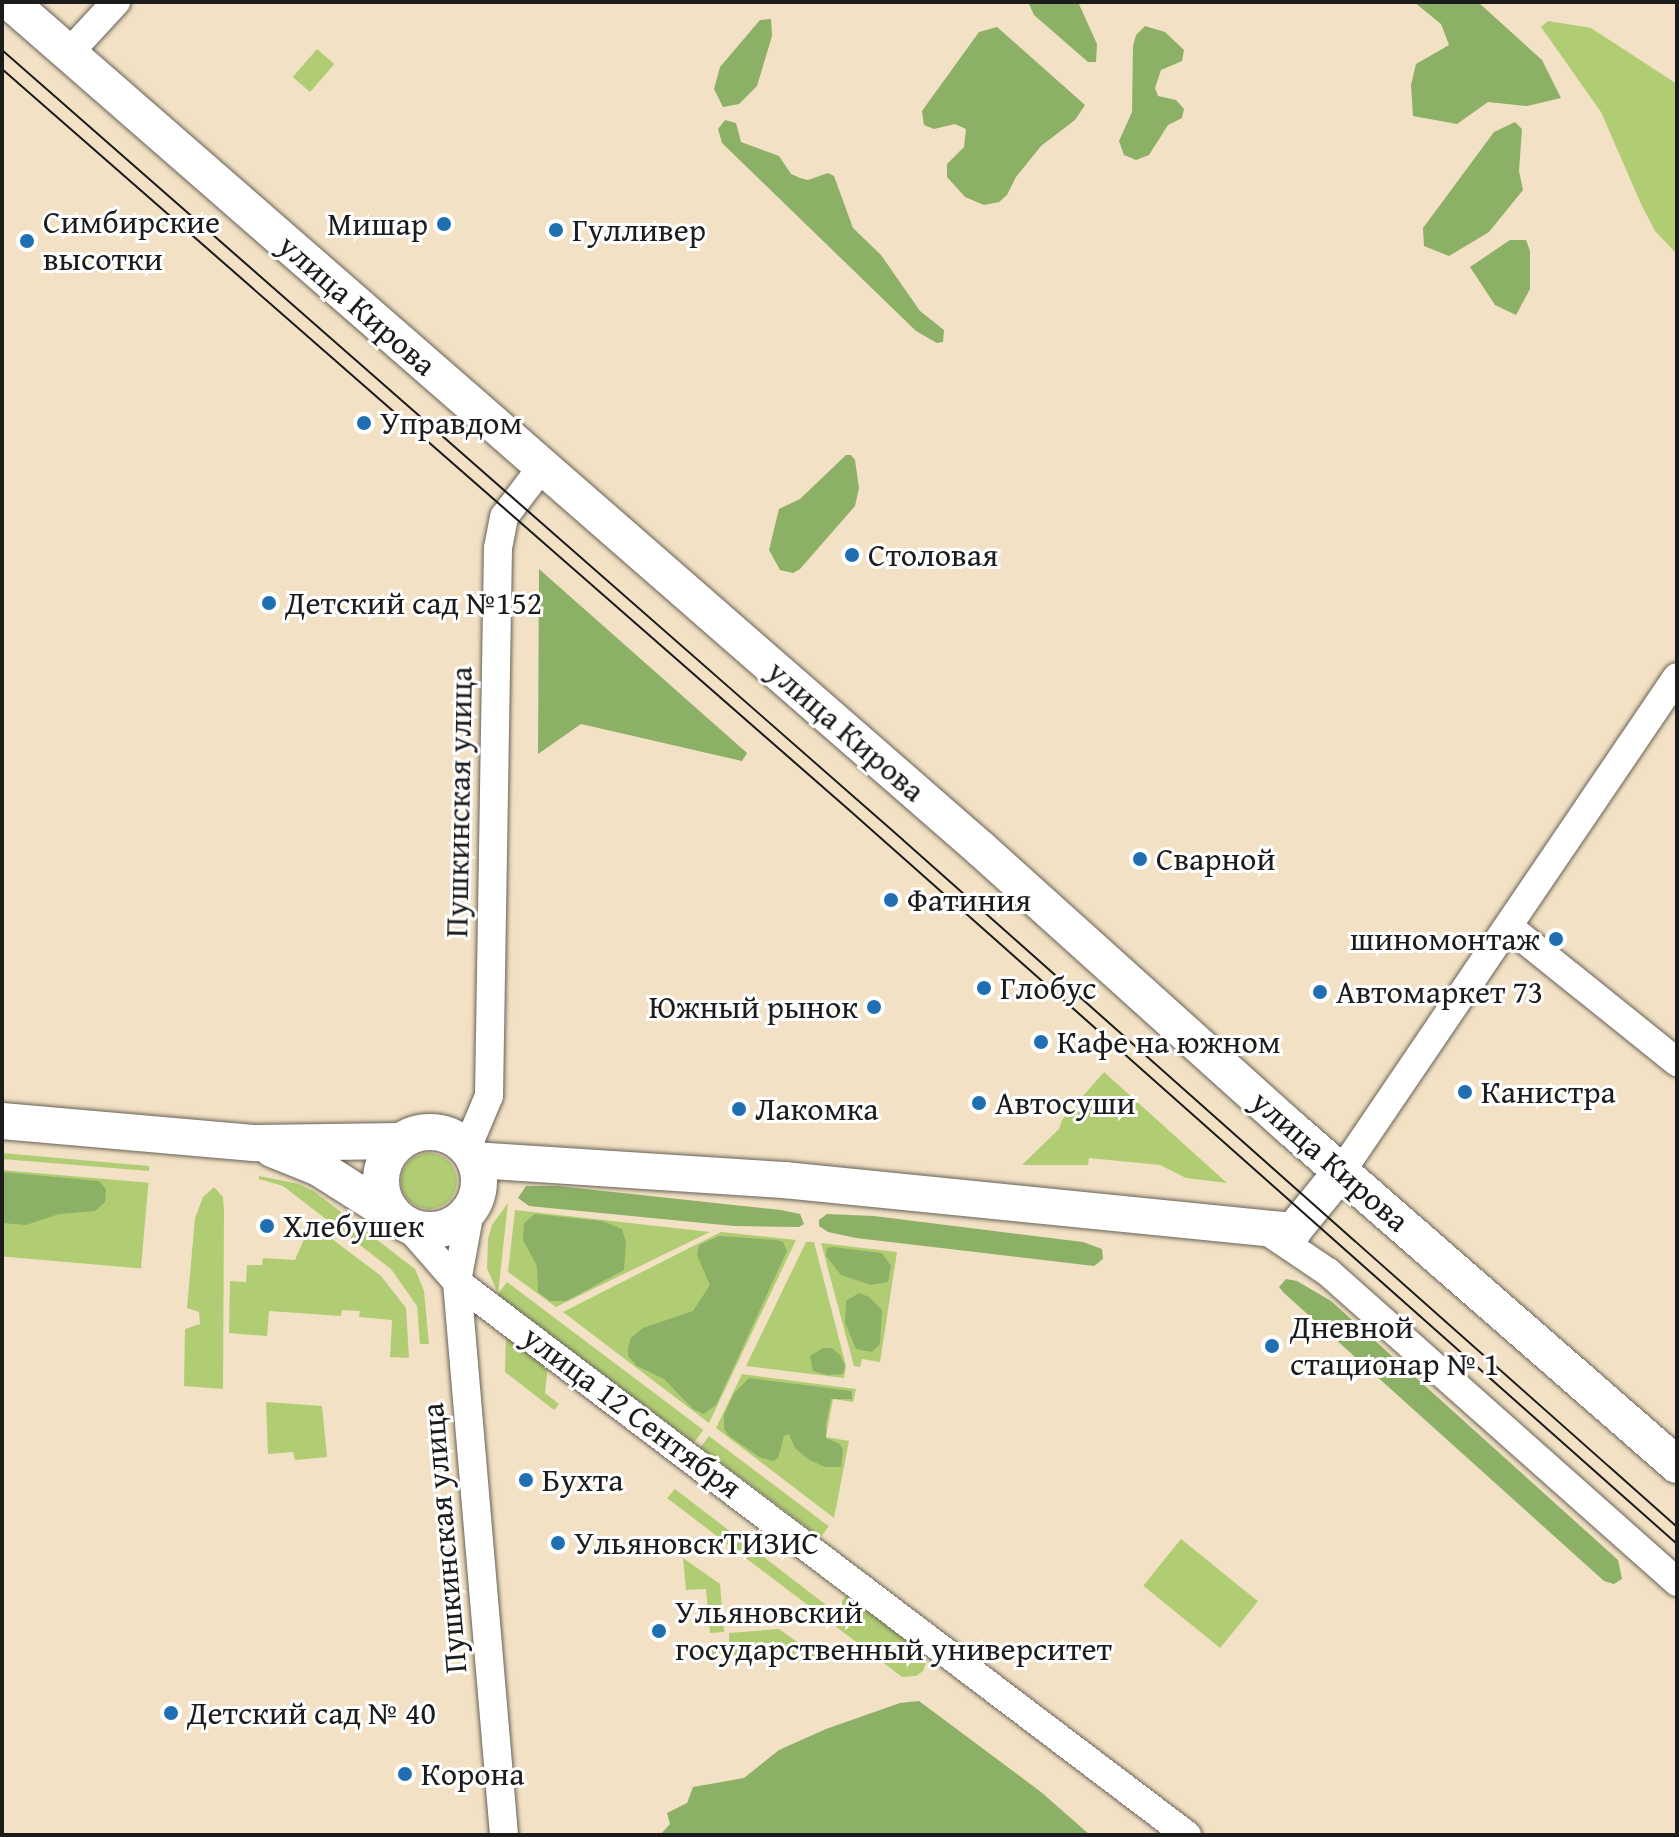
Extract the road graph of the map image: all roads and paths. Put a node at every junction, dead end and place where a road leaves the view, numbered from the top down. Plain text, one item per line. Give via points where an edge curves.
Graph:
1 (10, 2) edge
2 (116, 2) edge
3 (68, 54) junction
4 (542, 467) junction
5 (1677, 677) edge
6 (1509, 927) junction
7 (1677, 1062) edge
8 (2, 1121) edge
9 (401, 1141) junction
10 (256, 1143) junction
11 (471, 1154) junction
12 (1341, 1172) junction
13 (470, 1211) junction
14 (401, 1221) junction
15 (1264, 1229) junction
16 (457, 1282) junction
17 (1677, 1465) edge
18 (1677, 1582) edge
19 (504, 1835) edge
20 (1187, 1835) edge

1 - 3 main road, улица Кирова
2 - 3 street
3 - 4 main road, улица Кирова
4 - 11 street, Пушкинская улица via 504,517 498,548 489,1096
4 - 12 main road, улица Кирова
5 - 6 street
6 - 7 street
6 - 12 street
8 - 10 main road
9 - 10 main road
9 - 11 main road via 428,1131 443,1133
9 - 14 main road via 380,1176 382,1197
10 - 14 main road via 319,1168
11 - 13 main road via 479,1178
11 - 15 main road
12 - 15 main road via 1293,1231
12 - 17 main road, улица Кирова
13 - 14 main road via 442,1230
13 - 16 street, Пушкинская улица
14 - 16 street
15 - 18 street via 1328,1272
16 - 19 street, Пушкинская улица
16 - 20 street, улица 12 Сентября

